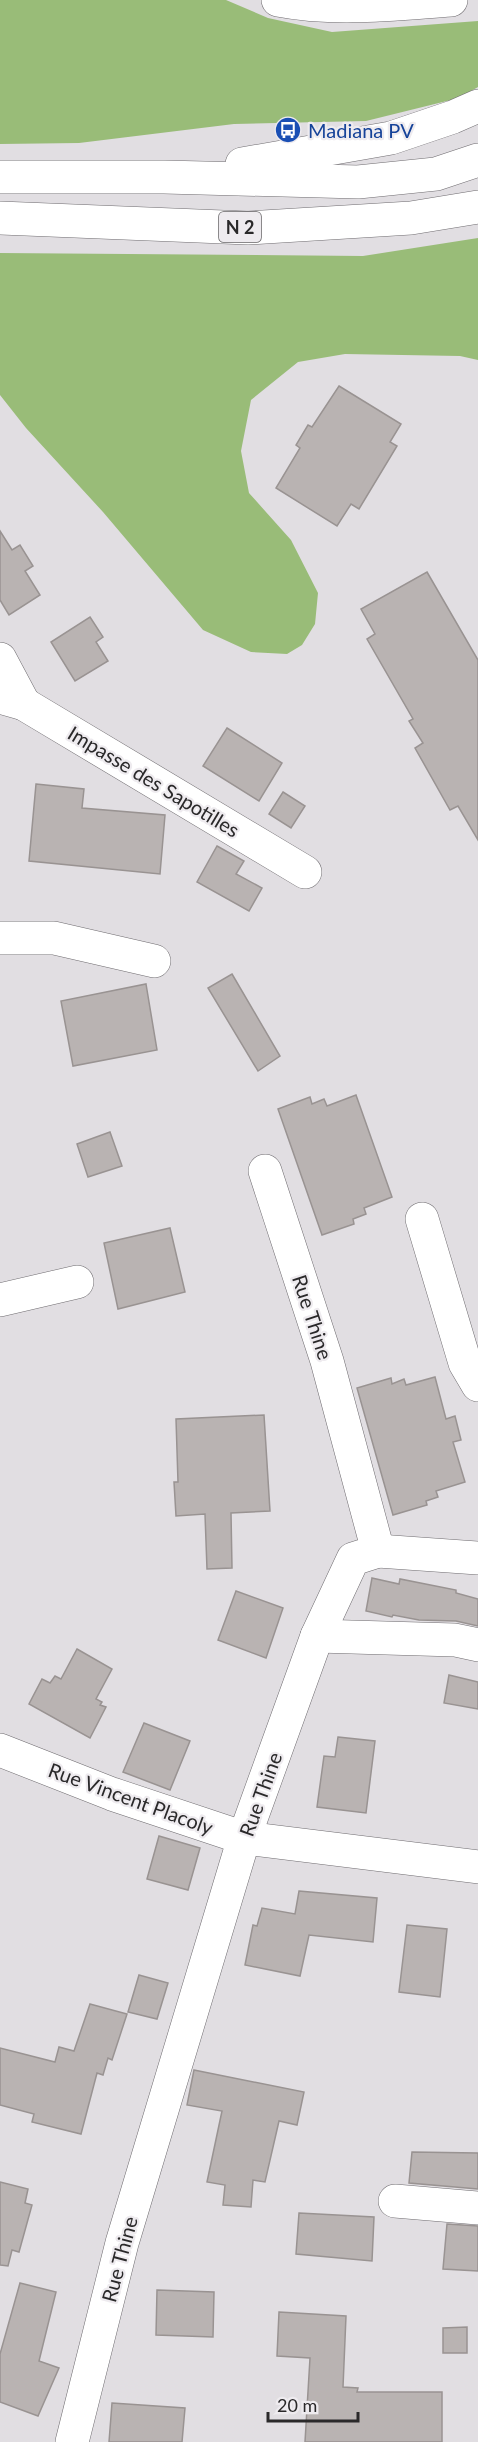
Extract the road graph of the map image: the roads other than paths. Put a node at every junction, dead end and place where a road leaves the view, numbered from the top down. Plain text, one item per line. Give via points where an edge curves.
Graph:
1 (278, 0) edge
2 (451, 0) edge
3 (478, 106) edge
4 (478, 160) edge
5 (0, 177) edge
6 (164, 177) junction
7 (478, 207) edge
8 (0, 218) edge
9 (0, 659) edge
10 (12, 700) edge
11 (305, 872) dead end
12 (0, 938) edge
13 (154, 961) dead end
14 (265, 1171) dead end
15 (422, 1219) dead end
16 (77, 1282) dead end
17 (0, 1300) edge
18 (478, 1384) edge
19 (378, 1551) junction
20 (478, 1558) edge
21 (317, 1636) junction
22 (478, 1645) edge
23 (0, 1750) edge
24 (244, 1838) junction
25 (478, 1867) edge
26 (395, 2201) dead end
27 (478, 2208) edge
28 (72, 2442) edge

1 - 2 street via 364,6
3 - 6 street via 391,138
4 - 6 street via 436,174 358,182
5 - 6 street
7 - 8 street, N 2 via 411,218 248,228
9 - 10 street
10 - 11 street, Impasse des Sapotilles
12 - 13 street via 54,939
14 - 19 street, Rue Thine via 327,1361
15 - 18 street via 465,1363
16 - 17 street
19 - 20 street
19 - 21 street, Rue Thine via 353,1559
21 - 22 street via 455,1640
21 - 24 street, Rue Thine
23 - 24 street, Rue Vincent Placoly via 112,1794
24 - 25 street, Rue Vincent Placoly
24 - 28 street, Rue Thine via 122,2243
26 - 27 street

